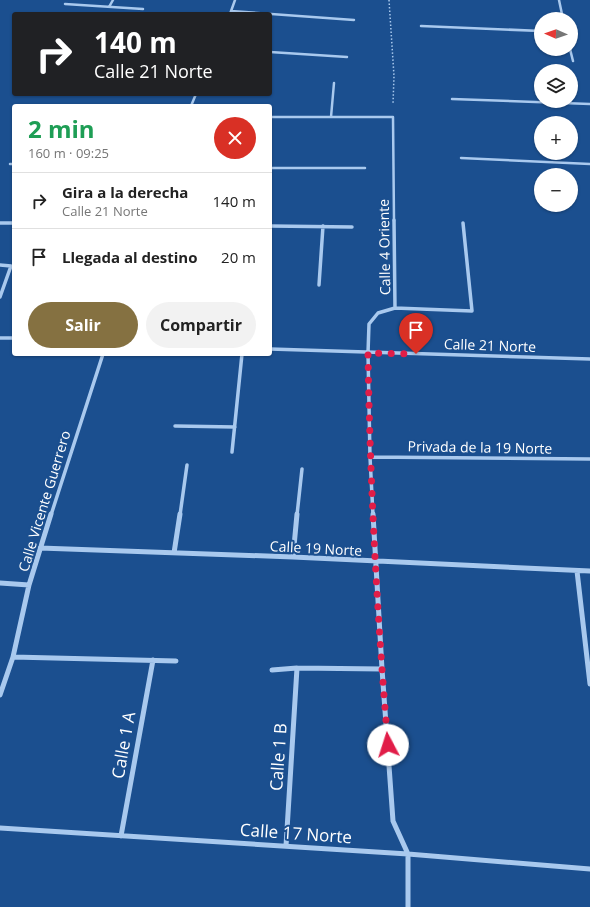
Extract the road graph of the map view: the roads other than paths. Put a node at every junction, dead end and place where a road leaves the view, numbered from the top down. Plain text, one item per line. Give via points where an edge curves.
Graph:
1 (113, 0) edge
2 (235, 0) edge
3 (559, 0) edge
4 (65, 4) dead end
5 (109, 7) junction
6 (143, 9) dead end
7 (231, 12) edge
8 (562, 12) edge
9 (272, 15) edge
10 (354, 20) dead end
11 (421, 26) dead end
12 (534, 31) edge
13 (272, 52) edge
14 (572, 56) edge
15 (347, 57) dead end
16 (573, 61) dead end
17 (334, 82) dead end
18 (452, 99) dead end
19 (590, 104) edge
20 (272, 117) edge
21 (331, 117) junction
22 (461, 158) dead end
23 (590, 164) edge
24 (272, 168) edge
25 (364, 168) dead end
26 (0, 223) edge
27 (12, 224) edge
28 (463, 224) dead end
29 (272, 226) edge
30 (323, 226) junction
31 (352, 227) dead end
32 (0, 265) edge
33 (319, 285) dead end
34 (0, 297) edge
35 (395, 308) junction
36 (0, 338) edge
37 (12, 338) edge
38 (272, 349) edge
39 (368, 353) junction
40 (102, 356) edge
41 (242, 356) edge
42 (590, 359) edge
43 (175, 426) dead end
44 (235, 427) junction
45 (232, 452) dead end
46 (370, 457) junction
47 (590, 459) edge
48 (187, 465) dead end
49 (302, 469) dead end
50 (40, 548) junction
51 (174, 553) junction
52 (293, 557) junction
53 (375, 562) junction
54 (577, 571) junction
55 (590, 571) edge
56 (0, 583) edge
57 (29, 585) junction
58 (13, 657) junction
59 (153, 660) junction
60 (176, 662) dead end
61 (297, 668) junction
62 (382, 669) junction
63 (272, 670) dead end
64 (2, 682) edge
65 (590, 684) edge
66 (0, 695) edge
67 (0, 828) edge
68 (121, 836) junction
69 (286, 846) junction
70 (408, 854) junction
71 (590, 869) edge
72 (408, 907) edge

1 - 5 street
2 - 7 street
3 - 8 street
4 - 5 street
5 - 6 street
9 - 10 street
11 - 12 street
13 - 15 street
14 - 16 street
17 - 21 street
18 - 19 street
20 - 21 street
21 - 35 street, Calle 4 Oriente via 393,116
22 - 23 street
24 - 25 street
26 - 27 street
28 - 35 street via 472,311
29 - 30 street
30 - 31 street
30 - 33 street
32 - 34 street via 11,266
35 - 39 street, Calle 4 Oriente via 378,313 369,324
36 - 37 street
38 - 39 street, Calle 21 Norte
39 - 42 street, Calle 21 Norte
39 - 46 street, Calle 4 Oriente
40 - 50 street, Calle Vicente Guerrero
41 - 44 street
43 - 44 street
44 - 45 street
46 - 47 street, Privada de la 19 Norte
46 - 53 street, Calle 4 Oriente
48 - 51 street
49 - 52 street
50 - 51 street, Calle 19 Norte
50 - 57 street, Calle Vicente Guerrero
51 - 52 street, Calle 19 Norte
52 - 53 street, Calle 19 Norte
53 - 54 street, Calle 19 Norte
53 - 62 street, Calle 4 Oriente
54 - 55 street, Calle 19 Norte
54 - 65 street
56 - 57 street
57 - 58 street, Calle Vicente Guerrero
58 - 59 street
58 - 64 street, Calle Vicente Guerrero
59 - 60 street
59 - 68 street, Calle 1 A
61 - 62 street
61 - 63 street
61 - 69 street, Calle 1 B
62 - 70 street, Calle 4 Oriente via 393,821
64 - 66 street, Calle Vicente Guerrero
67 - 68 street, Calle 17 Norte
68 - 69 street, Calle 17 Norte
69 - 70 street, Calle 17 Norte
70 - 71 street, Calle 17 Norte
70 - 72 street, Calle 4 Oriente

